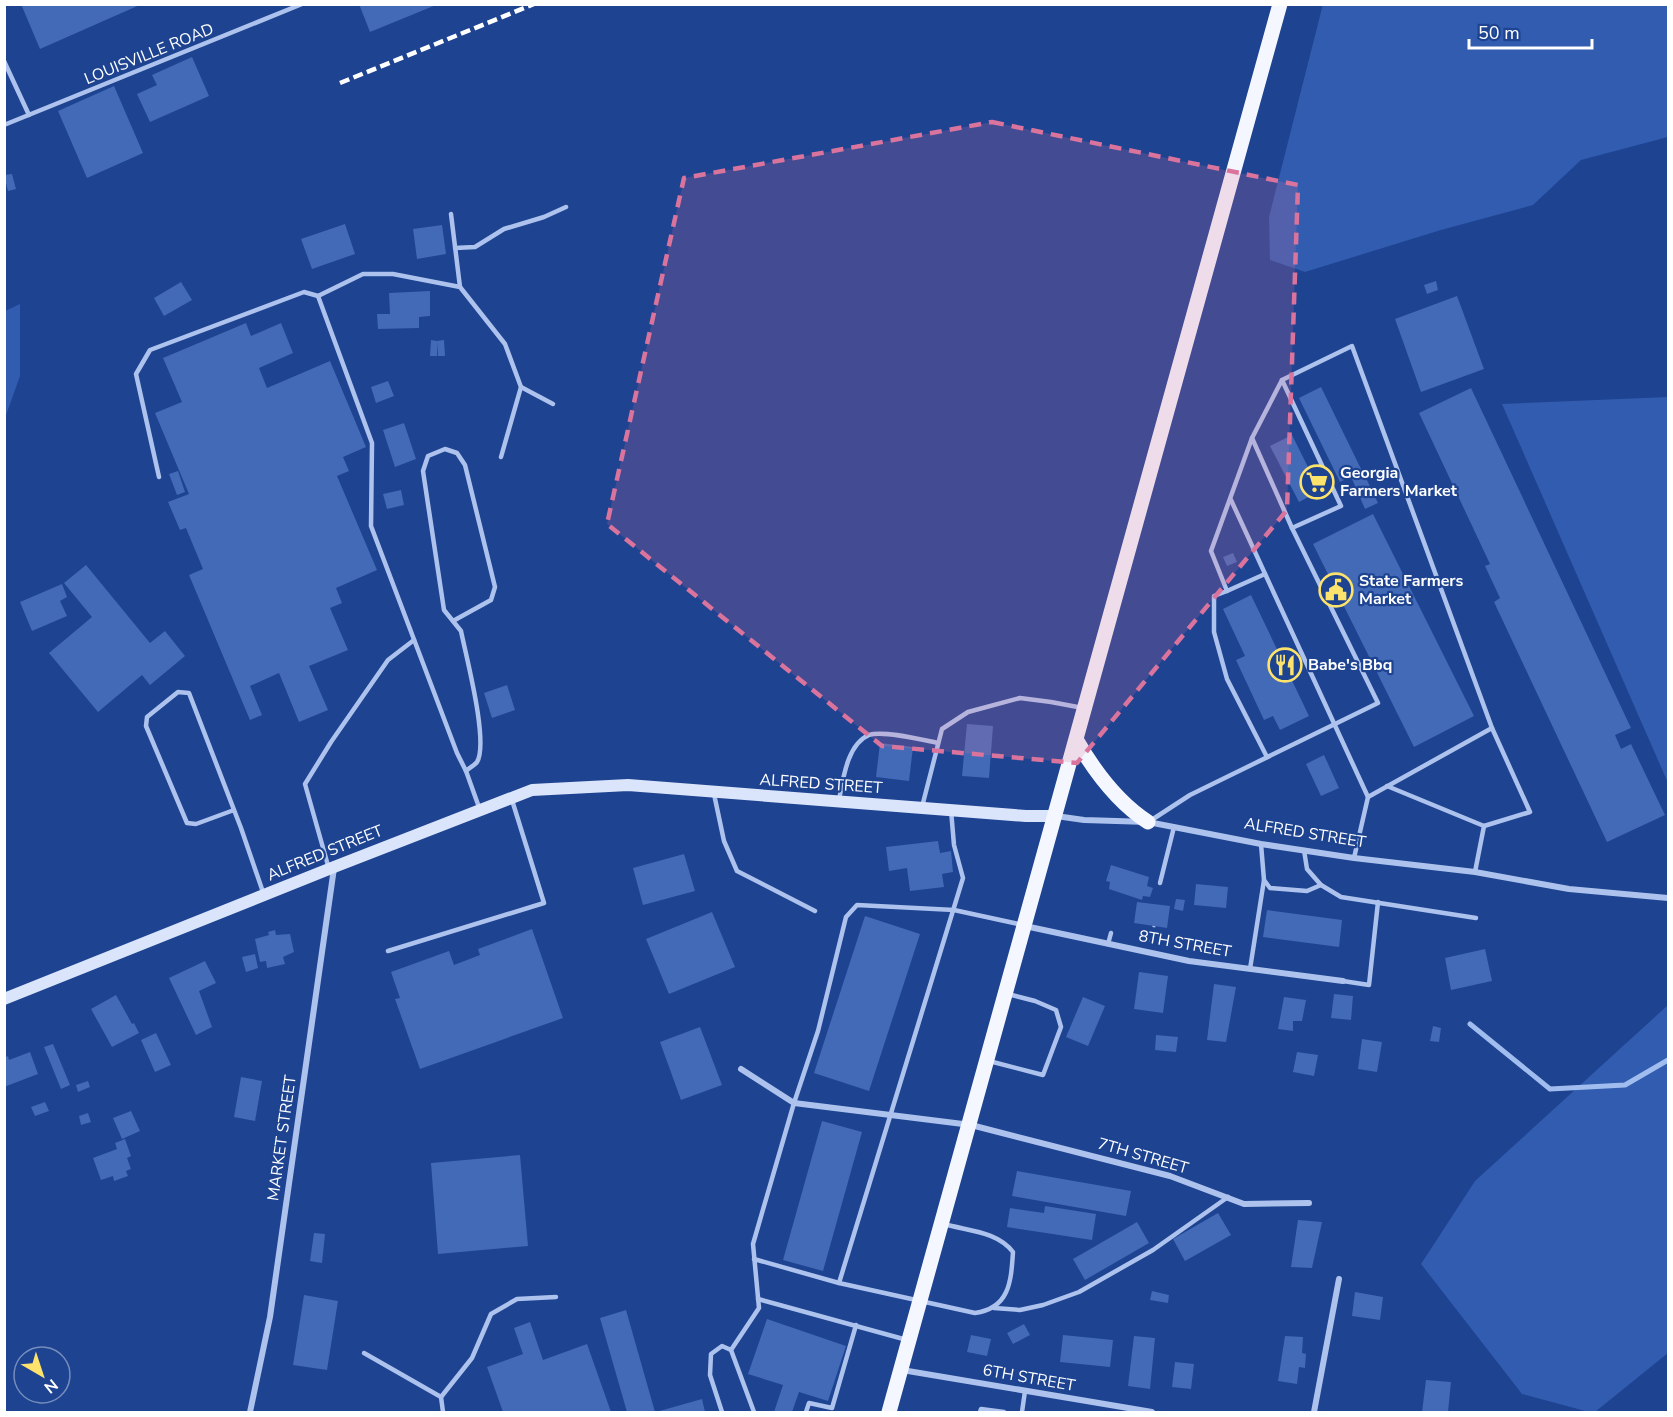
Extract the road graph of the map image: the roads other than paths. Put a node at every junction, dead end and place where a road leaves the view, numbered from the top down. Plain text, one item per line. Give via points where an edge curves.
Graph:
1 (302, 4) edge
2 (1280, 4) edge
3 (4, 61) edge
4 (29, 115) junction
5 (4, 125) edge
6 (566, 207) dead end
7 (451, 214) dead end
8 (455, 248) junction
9 (460, 287) junction
10 (318, 296) junction
11 (1282, 380) junction
12 (521, 387) junction
13 (553, 404) dead end
14 (1252, 438) junction
15 (501, 457) dead end
16 (159, 477) dead end
17 (1231, 500) junction
18 (1292, 528) junction
19 (1264, 574) junction
20 (1227, 591) junction
21 (453, 621) junction
22 (414, 640) junction
23 (1085, 708) junction
24 (1333, 725) junction
25 (1492, 728) junction
26 (1077, 741) junction
27 (938, 743) junction
28 (1267, 758) junction
29 (466, 771) junction
30 (1387, 786) junction
31 (713, 790) junction
32 (1368, 797) junction
33 (512, 798) junction
34 (839, 802) junction
35 (921, 808) junction
36 (234, 810) junction
37 (480, 810) junction
38 (951, 810) junction
39 (1056, 816) junction
40 (1148, 822) junction
41 (1484, 826) junction
42 (1174, 827) junction
43 (1261, 844) junction
44 (1304, 850) junction
45 (1354, 858) junction
46 (331, 868) junction
47 (1475, 872) junction
48 (1264, 880) junction
49 (1160, 883) dead end
50 (1321, 885) junction
51 (264, 895) junction
52 (1668, 898) edge
53 (1378, 902) junction
54 (954, 910) junction
55 (815, 911) dead end
56 (1476, 918) dead end
57 (1024, 926) junction
58 (1111, 933) dead end
59 (1108, 944) junction
60 (388, 951) dead end
61 (1250, 969) junction
62 (1343, 981) joint
63 (1006, 994) junction
64 (4, 999) edge
65 (988, 1060) junction
66 (741, 1069) dead end
67 (794, 1103) junction
68 (891, 1114) junction
69 (970, 1125) junction
70 (1228, 1197) junction
71 (1309, 1203) dead end
72 (942, 1224) junction
73 (754, 1259) junction
74 (1339, 1279) dead end
75 (839, 1283) junction
76 (556, 1297) dead end
77 (758, 1299) junction
78 (921, 1301) junction
79 (994, 1308) junction
80 (856, 1325) junction
81 (910, 1340) junction
82 (731, 1350) junction
83 (364, 1353) dead end
84 (901, 1370) junction
85 (1025, 1391) junction
86 (441, 1397) junction
87 (1120, 1410) edge
88 (250, 1413) edge
89 (443, 1413) edge
90 (722, 1413) edge
91 (754, 1413) edge
92 (806, 1413) edge
93 (889, 1413) edge
94 (980, 1413) edge
95 (1004, 1413) edge
96 (1022, 1413) edge
97 (1152, 1413) edge
98 (1314, 1413) edge

1 - 4 lane, LOUISVILLE ROAD
2 - 23 main road
3 - 4 lane
4 - 5 lane, LOUISVILLE ROAD
6 - 8 lane via 504,229 475,247
7 - 8 lane
8 - 9 lane
9 - 10 lane via 393,274 363,274
9 - 12 lane via 504,344
10 - 16 lane via 304,292 150,350 136,374
10 - 22 lane via 372,443 371,526
11 - 14 lane
11 - 18 lane via 1341,506
11 - 25 lane via 1352,346
12 - 13 lane
12 - 15 lane
14 - 17 lane
14 - 18 lane
17 - 19 lane
17 - 20 lane via 1211,552
18 - 24 lane via 1378,703
19 - 20 lane
19 - 24 lane
20 - 28 lane via 1214,596 1214,632 1227,679
21 - 21 lane via 444,610 423,471 429,456 445,449 457,453 465,465 495,587 491,600
21 - 29 lane via 461,631 481,744 477,762
22 - 29 lane
22 - 46 lane via 388,660 305,784
23 - 26 main road
23 - 27 lane via 1020,699 968,712 942,729
24 - 28 lane
24 - 32 lane
25 - 30 lane
25 - 41 lane via 1530,812
26 - 39 main road
26 - 40 main road via 1095,772 1135,814
27 - 34 lane via 899,735 870,735 855,746
27 - 35 lane
28 - 40 lane via 1190,795
29 - 37 lane
30 - 32 lane
30 - 41 lane
31 - 33 main road, ALFRED STREET via 628,785 532,790
31 - 34 main road, ALFRED STREET
31 - 55 lane via 724,841 737,871
32 - 45 lane
33 - 37 main road, ALFRED STREET
33 - 60 lane via 544,903
34 - 35 main road, ALFRED STREET
35 - 38 main road, ALFRED STREET
36 - 36 lane via 189,693 178,692 147,717 146,726 187,823 196,824
36 - 51 lane
37 - 46 main road, ALFRED STREET
38 - 39 main road, ALFRED STREET
38 - 54 lane via 954,845 963,878
39 - 40 street, ALFRED STREET
39 - 57 main road
40 - 42 street, ALFRED STREET
41 - 47 lane
42 - 43 street, ALFRED STREET
42 - 49 lane
43 - 44 street, ALFRED STREET
43 - 48 lane
44 - 45 street, ALFRED STREET
44 - 50 lane via 1307,869
45 - 47 street, ALFRED STREET
46 - 51 main road, ALFRED STREET
46 - 88 street, MARKET STREET via 270,1317
47 - 52 street, ALFRED STREET via 1569,889
48 - 50 lane via 1270,888 1285,890 1307,891
48 - 61 lane
50 - 53 lane via 1341,897
51 - 64 main road, ALFRED STREET
53 - 56 lane
53 - 62 lane via 1369,985
54 - 57 lane
54 - 67 lane via 856,905 846,917 818,1031
54 - 68 lane
57 - 59 street, 8TH STREET
57 - 63 main road
58 - 59 lane
59 - 61 street, 8TH STREET
61 - 62 street, 8TH STREET
63 - 65 main road
63 - 65 lane via 1056,1010 1060,1027 1043,1075
65 - 69 main road
66 - 67 street
67 - 68 street, 7TH STREET
67 - 73 lane via 753,1244
68 - 69 street, 7TH STREET
68 - 75 lane
69 - 70 street, 7TH STREET via 1170,1176
69 - 72 main road
70 - 71 street, 7TH STREET via 1244,1204
70 - 79 lane via 1153,1250 1079,1292 1020,1310
72 - 78 main road
72 - 79 lane via 994,1236 1013,1252 1005,1296
73 - 75 lane
73 - 77 lane
74 - 98 street
75 - 78 lane
76 - 86 lane via 517,1299 491,1314 472,1358
77 - 80 lane
77 - 82 lane via 759,1308
78 - 79 lane via 975,1313
78 - 81 main road
80 - 81 lane
80 - 92 lane via 832,1408 809,1403
81 - 84 main road
82 - 90 lane via 722,1346 711,1354 710,1375
82 - 91 lane
83 - 86 lane
84 - 85 street, 6TH STREET
84 - 93 main road
85 - 87 street, 6TH STREET
85 - 96 lane
86 - 89 lane
87 - 97 street, 6TH STREET
94 - 95 lane via 981,1409

